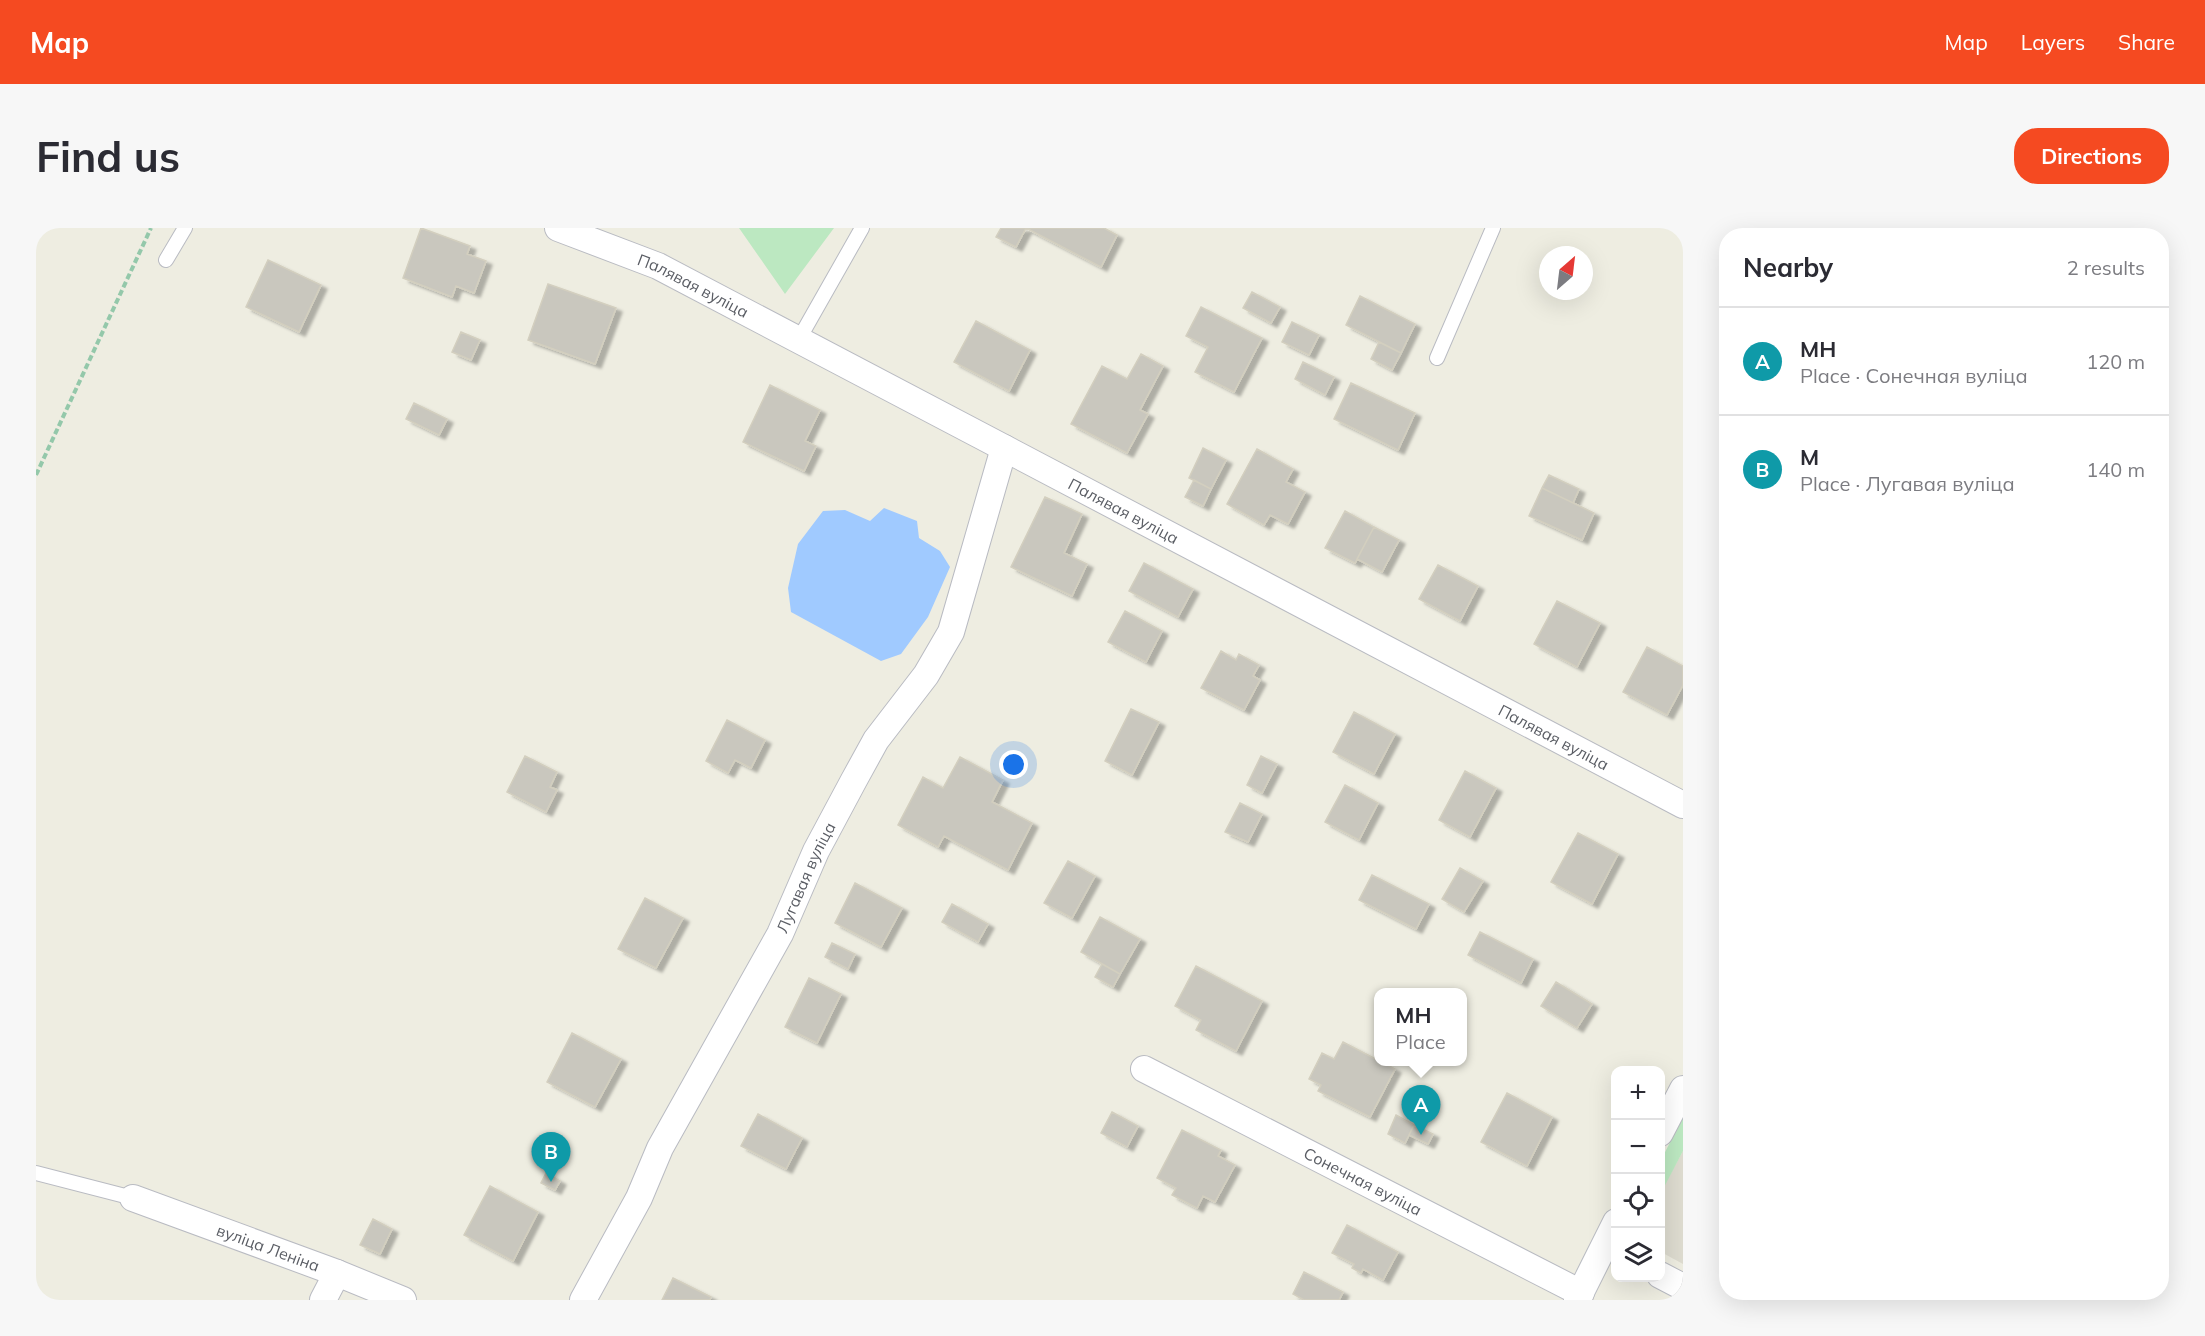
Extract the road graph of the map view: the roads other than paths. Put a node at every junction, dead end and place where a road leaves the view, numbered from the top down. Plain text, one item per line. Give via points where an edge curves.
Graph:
1 (185, 228) edge
2 (558, 228) edge
3 (862, 228) edge
4 (1493, 228) edge
5 (165, 260) dead end
6 (799, 339) junction
7 (1437, 358) dead end
8 (1004, 448) junction
9 (1683, 805) edge
10 (1144, 1069) dead end
11 (1683, 1089) edge
12 (1665, 1123) edge
13 (36, 1173) edge
14 (133, 1198) joint
15 (1615, 1228) edge
16 (1610, 1248) edge
17 (337, 1273) junction
18 (1665, 1278) edge
19 (1683, 1287) edge
20 (1579, 1296) edge
21 (322, 1300) edge
22 (403, 1300) edge
23 (583, 1300) edge

1 - 5 lane
2 - 6 street, Палявая вуліца via 658,266
3 - 6 lane
4 - 7 lane
6 - 8 street, Палявая вуліца
8 - 9 street, Палявая вуліца
8 - 23 street, Лугавая вуліца via 951,632 926,675 876,740 816,851 780,934 660,1148 639,1198
10 - 20 street, Сонечная вуліца
11 - 12 street
13 - 14 lane
14 - 17 street, вуліца Леніна
15 - 16 street
16 - 20 street
17 - 21 street
17 - 22 street, вуліца Леніна
18 - 19 street

